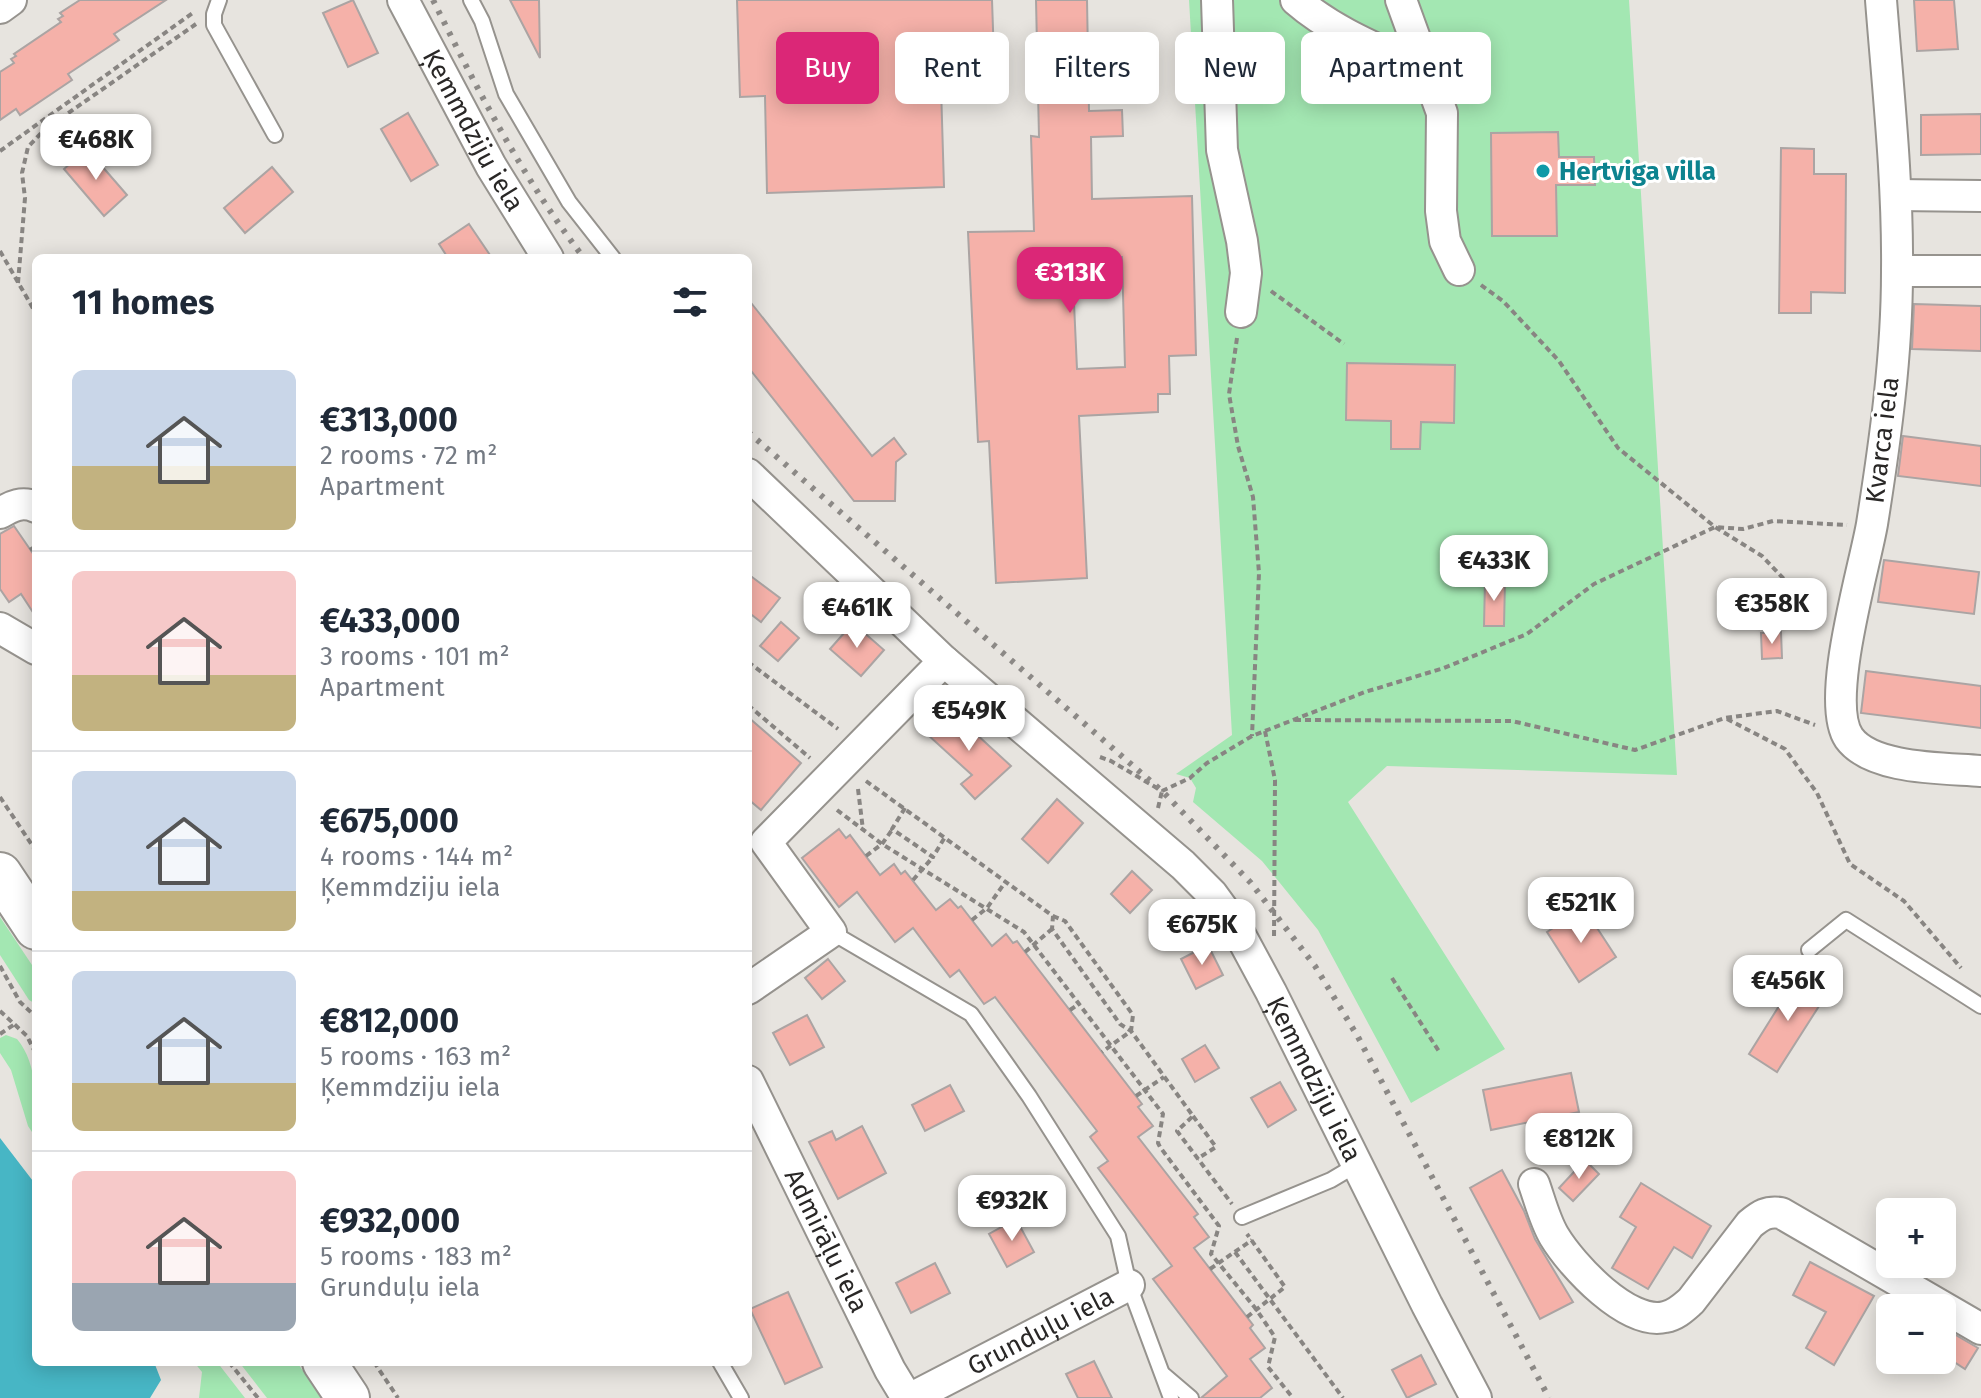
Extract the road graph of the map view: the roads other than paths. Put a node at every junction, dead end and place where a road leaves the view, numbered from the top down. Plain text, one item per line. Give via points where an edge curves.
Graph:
1 (11, 0) edge
2 (403, 0) edge
3 (471, 0) edge
4 (1217, 0) edge
5 (1296, 0) edge
6 (1401, 0) edge
7 (1881, 0) edge
8 (218, 1) edge
9 (0, 8) edge
10 (1342, 32) edge
11 (1413, 32) edge
12 (1439, 104) edge
13 (275, 135) dead end
14 (1896, 195) junction
15 (1981, 196) edge
16 (546, 254) edge
17 (610, 254) edge
18 (1459, 270) road end
19 (1897, 271) junction
20 (1981, 271) edge
21 (1241, 312) road end
22 (752, 478) edge
23 (32, 505) edge
24 (0, 513) edge
25 (0, 628) edge
26 (32, 647) edge
27 (944, 661) junction
28 (1981, 771) edge
29 (757, 833) edge
30 (0, 874) edge
31 (32, 922) edge
32 (831, 932) junction
33 (1809, 950) dead end
34 (752, 986) edge
35 (1981, 1006) edge
36 (752, 1089) edge
37 (1358, 1164) junction
38 (1534, 1184) dead end
39 (1242, 1217) road end
40 (1129, 1285) junction
41 (1981, 1329) edge
42 (327, 1366) edge
43 (722, 1366) edge
44 (1161, 1373) junction
45 (348, 1398) edge
46 (741, 1398) edge
47 (909, 1398) edge
48 (1171, 1398) edge
49 (1191, 1398) edge
50 (1476, 1398) edge

1 - 9 street
2 - 16 street, Ķemmdziju iela via 491,166
3 - 17 lane via 506,94 569,202
4 - 21 street via 1222,150 1246,273
5 - 10 street
6 - 11 street
7 - 14 street, Kvarca iela
8 - 13 lane via 214,25
12 - 18 street via 1441,211 1445,241
14 - 15 street
14 - 19 street, Kvarca iela
19 - 20 street
19 - 28 street, Kvarca iela via 1886,431 1840,681 1842,716 1849,737 1886,760
22 - 27 street, Ķemmdziju iela
23 - 24 street via 13,505
25 - 26 street
27 - 29 street via 822,783
27 - 37 street, Ķemmdziju iela via 1212,894 1236,927
29 - 32 street
30 - 31 street
32 - 34 street
32 - 40 lane via 971,1014 1118,1236
33 - 35 lane via 1846,920
36 - 47 street, Admirāļu iela via 890,1370
37 - 39 lane
37 - 50 street, Ķemmdziju iela
38 - 41 street via 1553,1235 1572,1260 1616,1302 1644,1317 1680,1311 1750,1224 1773,1212
40 - 44 lane
40 - 47 street, Grunduļu iela
42 - 45 street
43 - 46 lane
44 - 48 lane
44 - 49 lane

